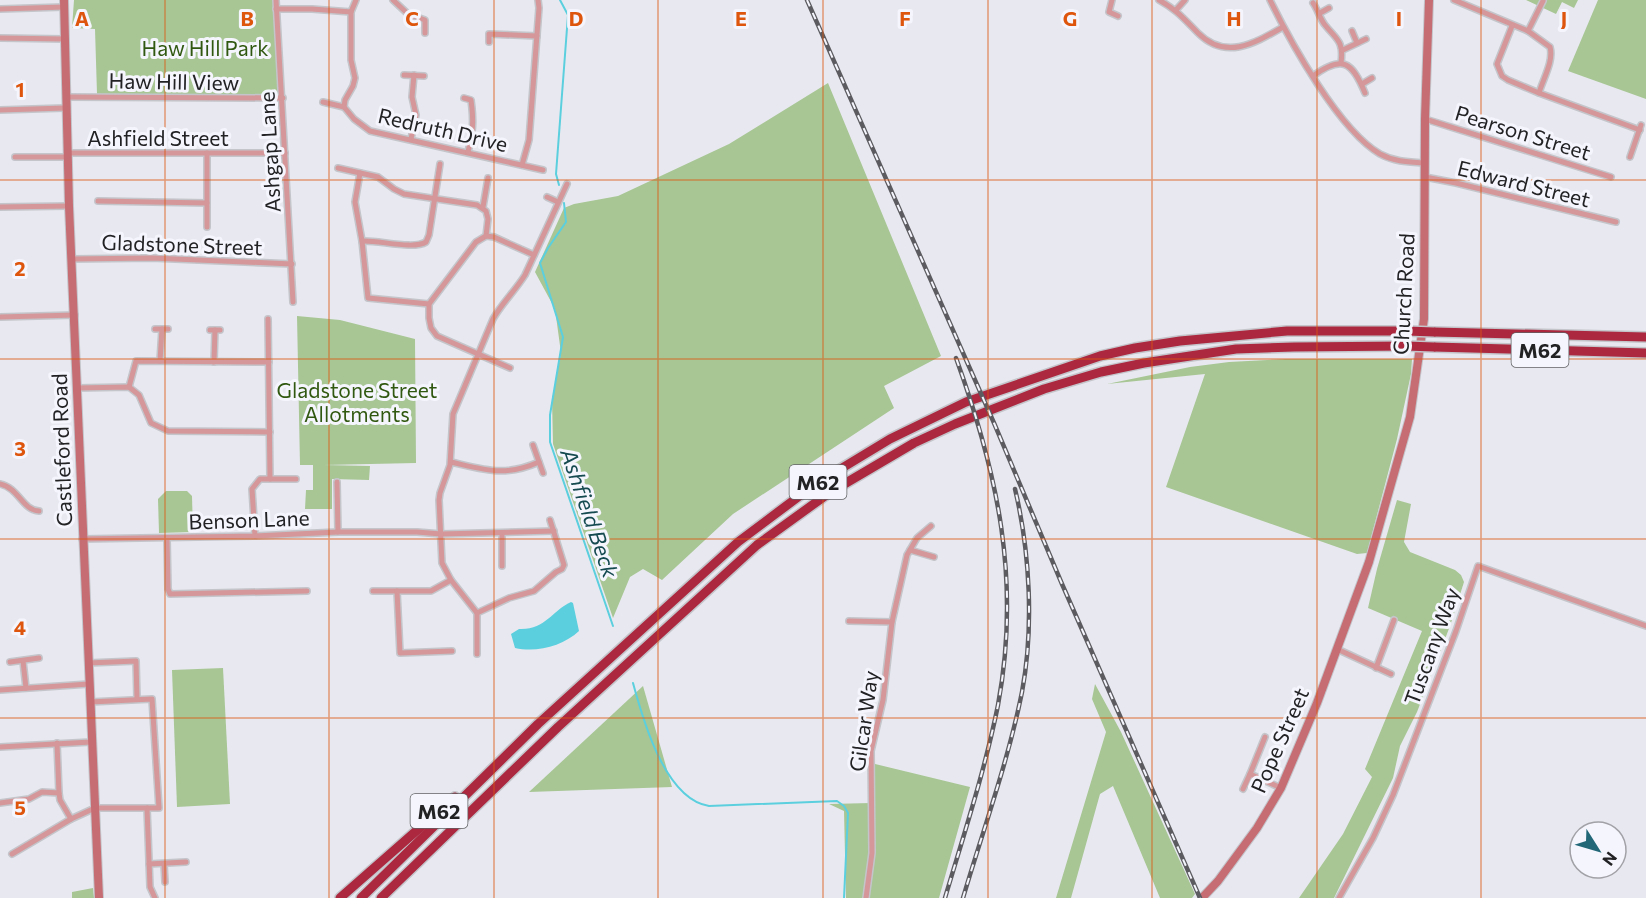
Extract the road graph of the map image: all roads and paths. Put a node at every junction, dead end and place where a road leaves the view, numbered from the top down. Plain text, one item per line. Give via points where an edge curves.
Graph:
1 (276, 0) edge
2 (356, 0) edge
3 (393, 0) edge
4 (538, 0) edge
5 (1112, 0) edge
6 (1159, 0) edge
7 (1185, 0) edge
8 (1269, 0) edge
9 (1429, 0) edge
10 (1454, 0) edge
11 (1543, 1) edge
12 (1313, 3) dead end
13 (64, 4) edge
14 (1329, 8) dead end
15 (0, 9) edge
16 (276, 9) junction
17 (1176, 10) junction
18 (351, 12) junction
19 (1320, 13) junction
20 (1118, 16) dead end
21 (1512, 26) junction
22 (1283, 27) junction
23 (1352, 31) dead end
24 (1528, 31) junction
25 (425, 33) dead end
26 (537, 36) junction
27 (0, 38) edge
28 (64, 39) junction
29 (1366, 39) dead end
30 (489, 42) dead end
31 (1357, 43) junction
32 (1343, 50) junction
33 (1341, 63) junction
34 (404, 75) dead end
35 (414, 75) junction
36 (424, 76) dead end
37 (1313, 76) junction
38 (1372, 78) dead end
39 (1362, 84) junction
40 (1365, 93) dead end
41 (1539, 93) junction
42 (65, 97) junction
43 (283, 98) junction
44 (464, 98) dead end
45 (323, 102) dead end
46 (345, 106) junction
47 (65, 108) junction
48 (0, 110) edge
49 (1425, 119) junction
50 (411, 139) junction
51 (468, 152) junction
52 (207, 153) junction
53 (285, 153) junction
54 (67, 155) junction
55 (1630, 157) dead end
56 (15, 158) dead end
57 (1425, 163) junction
58 (440, 164) dead end
59 (522, 165) junction
60 (338, 168) dead end
61 (543, 170) dead end
62 (360, 173) junction
63 (1425, 177) junction
64 (1611, 177) dead end
65 (488, 178) dead end
66 (567, 184) dead end
67 (547, 197) dead end
68 (434, 198) junction
69 (98, 201) dead end
70 (558, 202) junction
71 (207, 203) junction
72 (69, 206) junction
73 (0, 207) edge
74 (483, 207) junction
75 (1616, 222) dead end
76 (207, 226) dead end
77 (486, 236) junction
78 (362, 241) junction
79 (534, 255) junction
80 (72, 259) junction
81 (292, 264) junction
82 (293, 302) dead end
83 (429, 304) junction
84 (75, 315) junction
85 (0, 317) edge
86 (268, 319) dead end
87 (162, 329) dead end
88 (215, 330) dead end
89 (1646, 337) edge
90 (1646, 353) edge
91 (479, 355) junction
92 (160, 361) junction
93 (214, 362) junction
94 (269, 363) junction
95 (510, 368) dead end
96 (129, 387) junction
97 (77, 388) junction
98 (270, 432) junction
99 (533, 445) dead end
100 (451, 462) junction
101 (539, 462) junction
102 (543, 473) dead end
103 (270, 479) junction
104 (296, 479) dead end
105 (337, 482) dead end
106 (0, 484) edge
107 (39, 511) dead end
108 (550, 520) dead end
109 (931, 526) dead end
110 (554, 531) junction
111 (338, 532) junction
112 (502, 533) junction
113 (441, 534) junction
114 (255, 536) junction
115 (167, 538) junction
116 (82, 539) junction
117 (910, 550) junction
118 (934, 557) dead end
119 (502, 566) dead end
120 (451, 580) junction
121 (1362, 582) joint
122 (307, 591) dead end
123 (373, 591) dead end
124 (397, 591) junction
125 (477, 613) junction
126 (1394, 620) dead end
127 (849, 621) dead end
128 (892, 622) junction
129 (1646, 626) edge
130 (1337, 649) junction
131 (452, 651) dead end
132 (477, 654) dead end
133 (39, 658) dead end
134 (23, 661) junction
135 (10, 662) dead end
136 (88, 663) junction
137 (1376, 668) junction
138 (1392, 674) dead end
139 (89, 684) junction
140 (26, 688) junction
141 (0, 690) edge
142 (136, 699) junction
143 (90, 702) junction
144 (538, 724) junction
145 (1265, 737) dead end
146 (91, 742) junction
147 (57, 743) junction
148 (0, 747) edge
149 (1250, 774) junction
150 (1281, 788) junction
151 (1243, 789) dead end
152 (58, 793) junction
153 (0, 803) edge
154 (95, 808) junction
155 (147, 808) junction
156 (71, 819) junction
157 (12, 854) dead end
158 (186, 862) dead end
159 (149, 864) junction
160 (164, 864) junction
161 (165, 882) dead end
162 (99, 898) edge
163 (155, 898) edge
164 (340, 898) edge
165 (361, 898) edge
166 (381, 898) edge
167 (866, 898) edge
168 (1202, 898) edge
169 (1339, 898) edge

1 - 16 street, Ashgap Lane
2 - 18 street
3 - 25 street via 408,14 425,20
4 - 26 street
5 - 20 street via 1109,12
6 - 17 street
7 - 17 street
8 - 22 street
9 - 49 street, Church Road
10 - 21 street
11 - 24 street
12 - 19 street
13 - 15 street
13 - 28 street, Castleford Road
14 - 19 street
16 - 18 street
16 - 43 street, Ashgap Lane
17 - 22 street via 1209,42 1226,48 1249,45
18 - 46 street via 355,78
19 - 32 street via 1322,22 1338,38
21 - 24 street
21 - 41 street via 1497,64 1498,71 1508,80
22 - 37 street
23 - 31 street
24 - 41 street via 1545,42 1552,53
26 - 30 street via 489,34
26 - 59 street via 529,140
27 - 28 street
28 - 42 street, Castleford Road
29 - 31 street
31 - 32 street
32 - 33 street
33 - 37 street via 1333,63
33 - 39 street via 1353,70
34 - 35 street
35 - 36 street
35 - 50 street via 412,97 416,115
37 - 57 street via 1343,119 1369,146 1403,162
38 - 39 street
39 - 40 street
41 - 55 street via 1641,128
42 - 43 street, Haw Hill View
42 - 47 street, Castleford Road
43 - 53 street, Ashgap Lane
44 - 51 street via 471,100 474,127
45 - 46 street
46 - 50 street, Redruth Drive via 370,131
47 - 48 street
47 - 54 street, Castleford Road
49 - 57 street, Church Road
49 - 64 street, Pearson Street
50 - 51 street, Redruth Drive
51 - 59 street, Redruth Drive
52 - 53 street, Ashfield Street
52 - 54 street, Ashfield Street
52 - 71 street
53 - 81 street, Ashgap Lane
54 - 56 street, Ashfield Street
54 - 72 street, Castleford Road
57 - 63 street, Church Road
58 - 68 street
59 - 61 street, Redruth Drive
60 - 62 street
62 - 68 street via 378,177 405,194
62 - 78 street via 355,202
63 - 75 street, Edward Street
63 - 121 street, Church Road via 1424,319 1410,417
65 - 74 street
66 - 70 street
67 - 70 street
68 - 74 street
68 - 78 street via 429,235 423,244
69 - 71 street
70 - 79 street
71 - 76 street
72 - 73 street
72 - 80 street, Castleford Road
74 - 77 street via 488,214
77 - 79 street
77 - 83 street via 476,242
78 - 83 street via 368,298
79 - 91 street via 517,288 499,308
80 - 81 street, Gladstone Street
80 - 84 street, Castleford Road
81 - 82 street, Ashgap Lane
83 - 91 street via 431,328 436,336
84 - 85 street
84 - 97 street, Castleford Road
86 - 94 street
87 - 92 street
88 - 93 street
89 - 144 highway, M62, bridge via 1287,331 1169,343 1100,356 966,402 857,458 776,512
90 - 166 highway, M62, bridge via 1406,346 1236,349 1101,372 1044,389 955,424 914,443 829,493 757,545 583,704
91 - 95 street
91 - 100 street via 453,414
92 - 93 street
92 - 96 street via 136,361
93 - 94 street
94 - 98 street
96 - 97 street
96 - 98 street via 140,395 151,423 158,428
97 - 116 street, Castleford Road
98 - 103 street
99 - 101 street
100 - 101 street via 488,471 509,471
100 - 113 street via 440,493
101 - 102 street
103 - 104 street
103 - 114 street via 260,479 252,489
105 - 111 street
106 - 107 street via 10,487 28,507
108 - 110 street
109 - 117 street, Gilcar Way
110 - 112 street, Benson Lane
110 - 125 street via 562,569 534,591
111 - 113 street, Benson Lane
111 - 114 street, Benson Lane
112 - 113 street, Benson Lane
112 - 119 street
113 - 120 street via 442,563
114 - 115 street, Benson Lane
115 - 116 street, Benson Lane
115 - 122 street via 170,594
116 - 136 street, Castleford Road
117 - 118 street
117 - 128 street, Gilcar Way
120 - 124 street via 431,591
120 - 125 street
121 - 130 street, Pope Street
123 - 124 street
124 - 131 street via 400,653
125 - 132 street
126 - 137 street
127 - 128 street
128 - 167 street, Gilcar Way via 883,700 871,751 872,853
129 - 169 street, Tuscany Way via 1478,566 1393,795
130 - 137 street
130 - 150 street, Pope Street
133 - 134 street
134 - 135 street
134 - 140 street
136 - 139 street, Castleford Road
136 - 142 street via 136,661
137 - 138 street
139 - 140 street
139 - 143 street, Castleford Road
140 - 141 street
142 - 143 street
142 - 155 street via 152,699 159,808
143 - 146 street, Castleford Road
144 - 164 highway, M62
144 - 165 highway, M62
145 - 149 street
146 - 147 street
146 - 154 street, Castleford Road
147 - 148 street
147 - 152 street
149 - 150 street
149 - 151 street
150 - 168 street, Pope Street via 1257,828
152 - 153 street via 42,792 29,799
152 - 156 street
154 - 155 street
154 - 156 street
154 - 162 street, Castleford Road
155 - 159 street
156 - 157 street
158 - 160 street
159 - 160 street
159 - 163 street via 150,887
160 - 161 street

